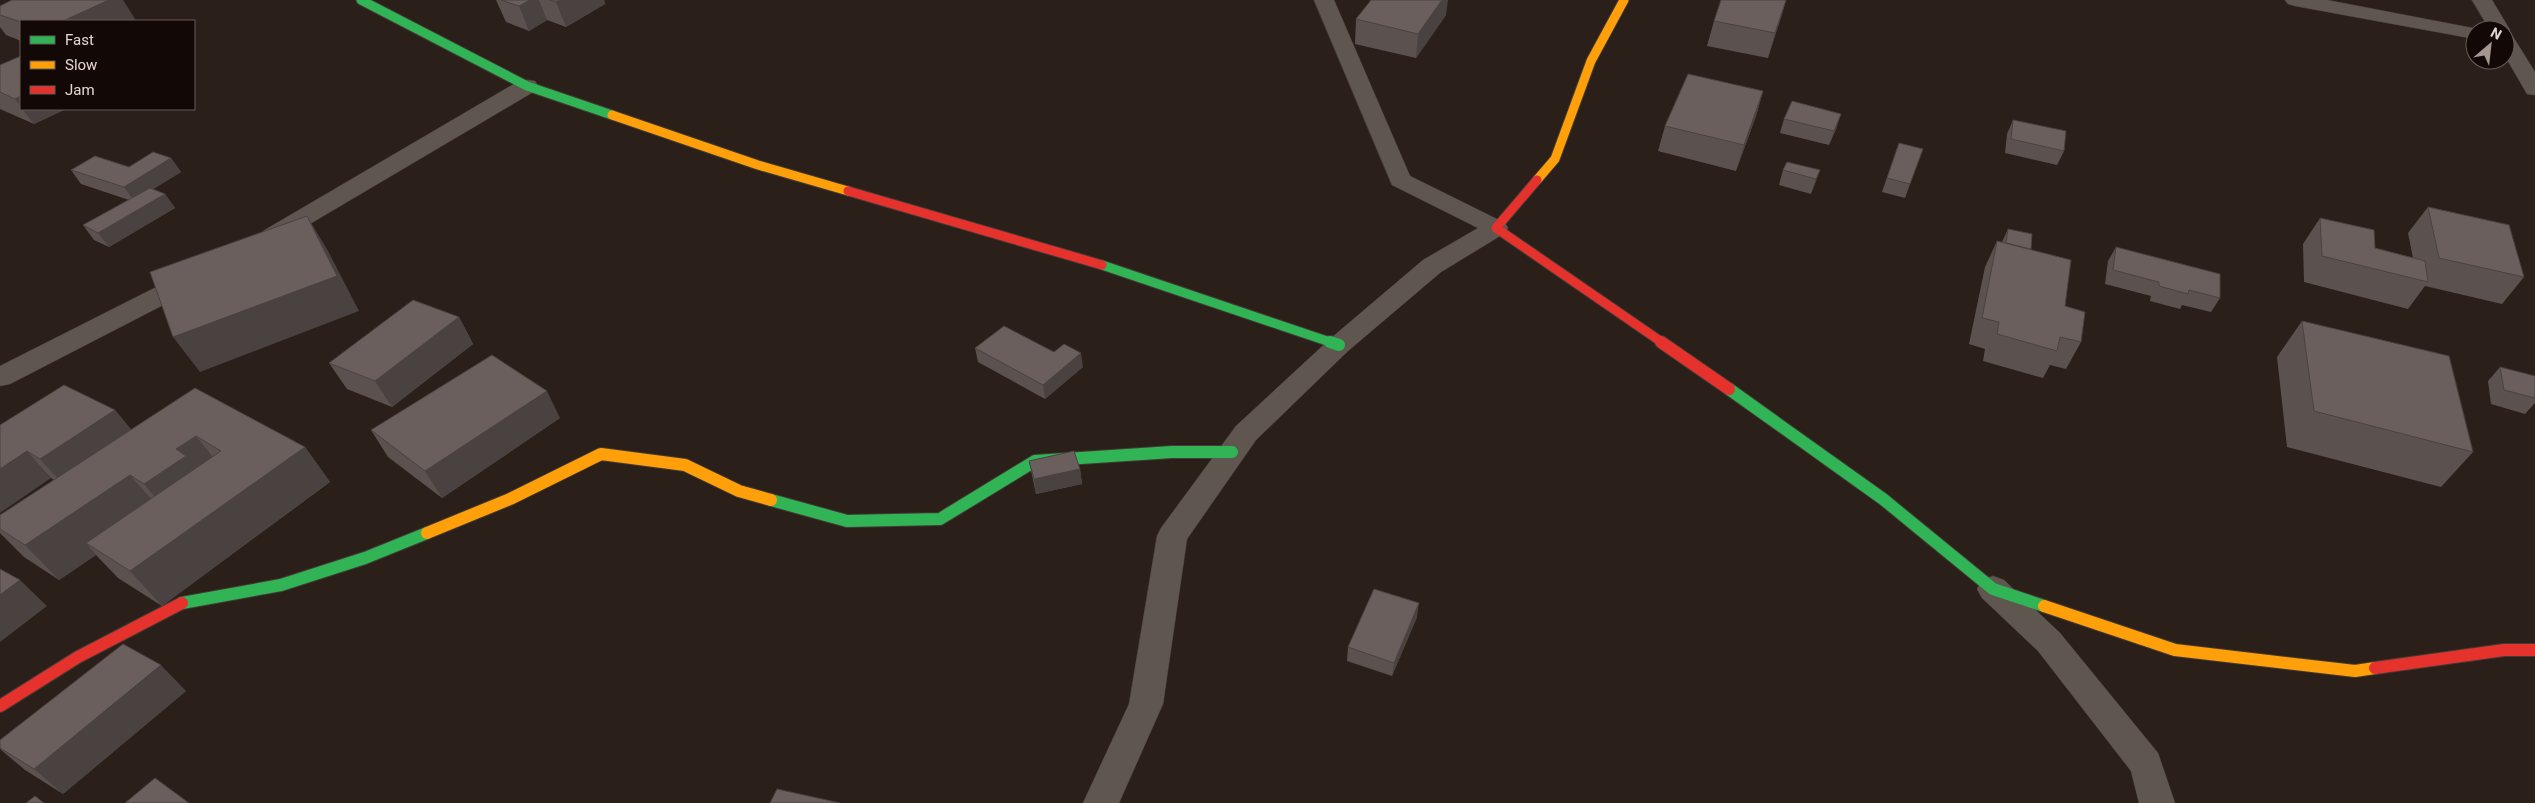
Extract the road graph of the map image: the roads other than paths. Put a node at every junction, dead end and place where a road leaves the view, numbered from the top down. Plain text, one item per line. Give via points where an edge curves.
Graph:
1 (361, 0) edge
2 (1324, 0) edge
3 (1624, 0) edge
4 (2295, 0) edge
5 (2482, 0) edge
6 (2494, 20) edge
7 (2465, 31) edge
8 (2515, 56) edge
9 (527, 86) junction
10 (2535, 89) edge
11 (1496, 228) junction
12 (253, 247) edge
13 (210, 270) edge
14 (1339, 345) junction
15 (0, 377) edge
16 (1232, 452) junction
17 (1993, 588) junction
18 (2535, 650) edge
19 (0, 706) edge
20 (1101, 803) edge
21 (2156, 803) edge

1 - 9 street
2 - 11 street via 1400,180
3 - 11 street via 1591,61 1555,160
4 - 7 street
5 - 6 street
8 - 10 street
9 - 12 street
9 - 14 street via 758,165 1127,272
11 - 14 street via 1432,266
11 - 17 street via 1882,499
13 - 15 street
14 - 16 street via 1246,433
16 - 19 street via 1172,452 1035,461 940,519 847,521 739,491 685,465 601,454 510,499 365,558 282,585 180,603 78,657
16 - 20 street via 1172,536 1146,704
17 - 18 street via 2176,650 2355,671 2504,650
17 - 21 street via 2049,642 2146,764

